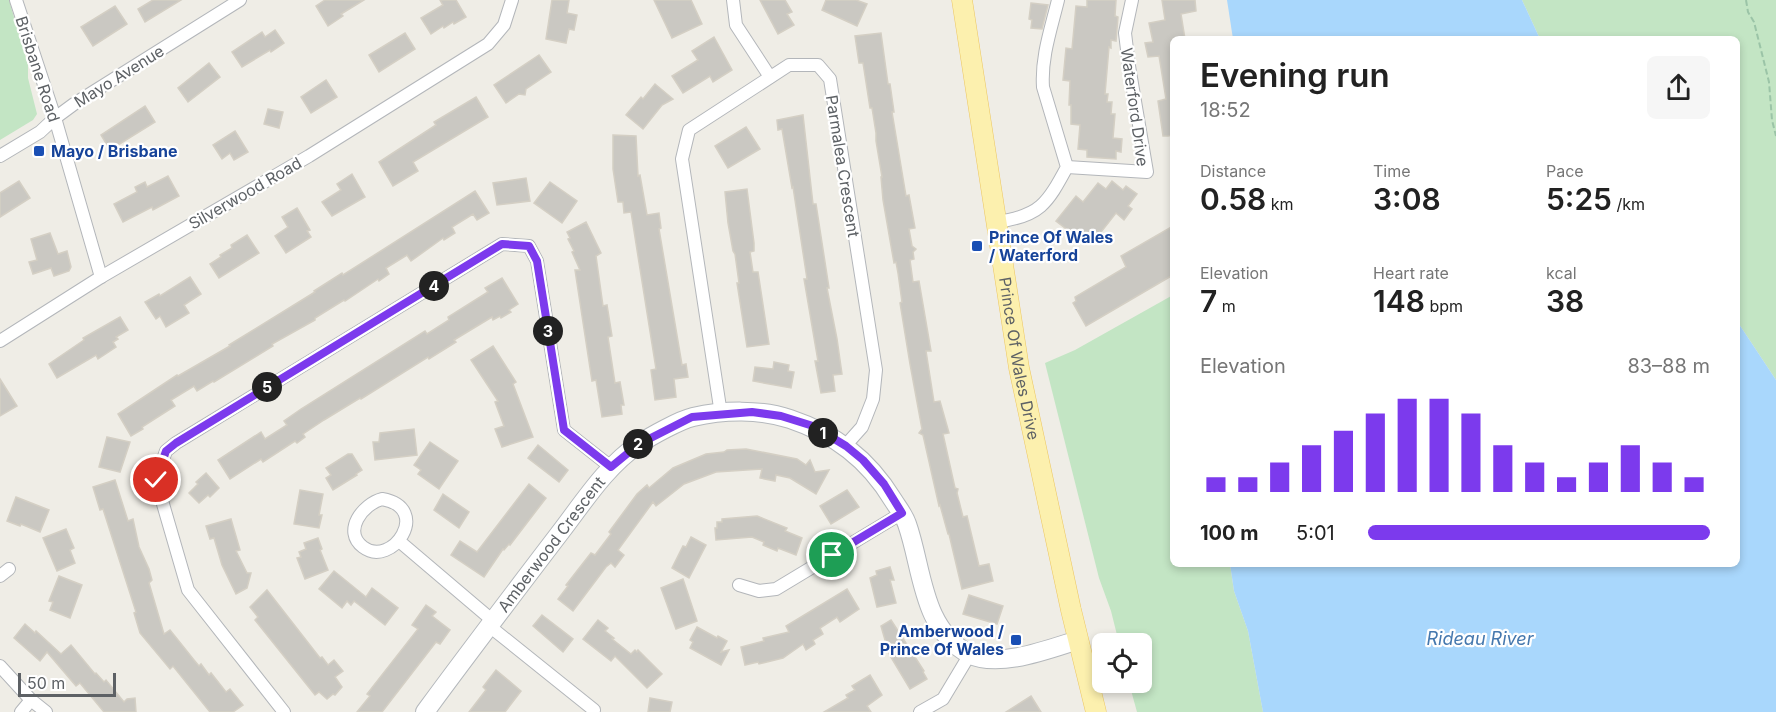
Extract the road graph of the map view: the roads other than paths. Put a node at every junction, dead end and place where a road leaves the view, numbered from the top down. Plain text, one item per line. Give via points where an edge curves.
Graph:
1 (16, 0) edge
2 (240, 0) edge
3 (512, 0) edge
4 (733, 0) edge
5 (962, 0) edge
6 (1058, 0) edge
7 (1132, 0) edge
8 (770, 77) junction
9 (55, 118) junction
10 (0, 156) edge
11 (1066, 167) junction
12 (998, 222) junction
13 (101, 277) junction
14 (0, 341) edge
15 (721, 414) junction
16 (846, 446) junction
17 (611, 467) junction
18 (902, 513) junction
19 (399, 541) junction
20 (739, 585) dead end
21 (490, 623) junction
22 (1078, 640) junction
23 (970, 654) junction
24 (0, 666) edge
25 (31, 700) junction
26 (278, 710) edge
27 (594, 710) dead end
28 (21, 712) edge
29 (46, 712) edge
30 (425, 712) edge
31 (920, 712) edge
32 (1096, 712) edge

1 - 9 street, Brisbane Road
2 - 9 street, Mayo Avenue
3 - 13 street, Silverwood Road via 504,25 488,44 309,156
4 - 8 street via 736,25
5 - 12 main road, Prince Of Wales Drive
6 - 11 street via 1042,74
7 - 11 street, Waterford Drive via 1125,33 1148,172
8 - 15 street, Parmalea Crescent via 689,130 682,159
8 - 16 street, Parmalea Crescent via 789,65 818,65 830,79 876,370 873,399 862,427
9 - 10 street, Mayo Avenue
9 - 13 street, Brisbane Road
11 - 12 street via 1055,189 1035,212
12 - 22 main road, Prince Of Wales Drive via 1021,378
13 - 14 street, Silverwood Road
15 - 16 street, Amberwood Crescent via 752,412 781,416 813,426
15 - 17 street, Amberwood Crescent via 692,417 639,444
16 - 18 street, Amberwood Crescent via 884,484
17 - 21 street, Amberwood Crescent
17 - 26 street via 564,430 537,261 529,246 502,244 176,443 166,451 156,480 188,590
18 - 20 street via 776,589 759,591
18 - 23 street, Amberwood Crescent via 931,610 947,636
19 - 19 street via 406,520 394,501 382,499 367,505 357,517 356,538 369,551 378,552
19 - 21 street
21 - 27 street
21 - 30 street, Amberwood Crescent
22 - 23 street via 1021,657
22 - 32 main road, Prince Of Wales Drive
23 - 31 street via 943,699
24 - 25 street
25 - 28 street
25 - 29 street

